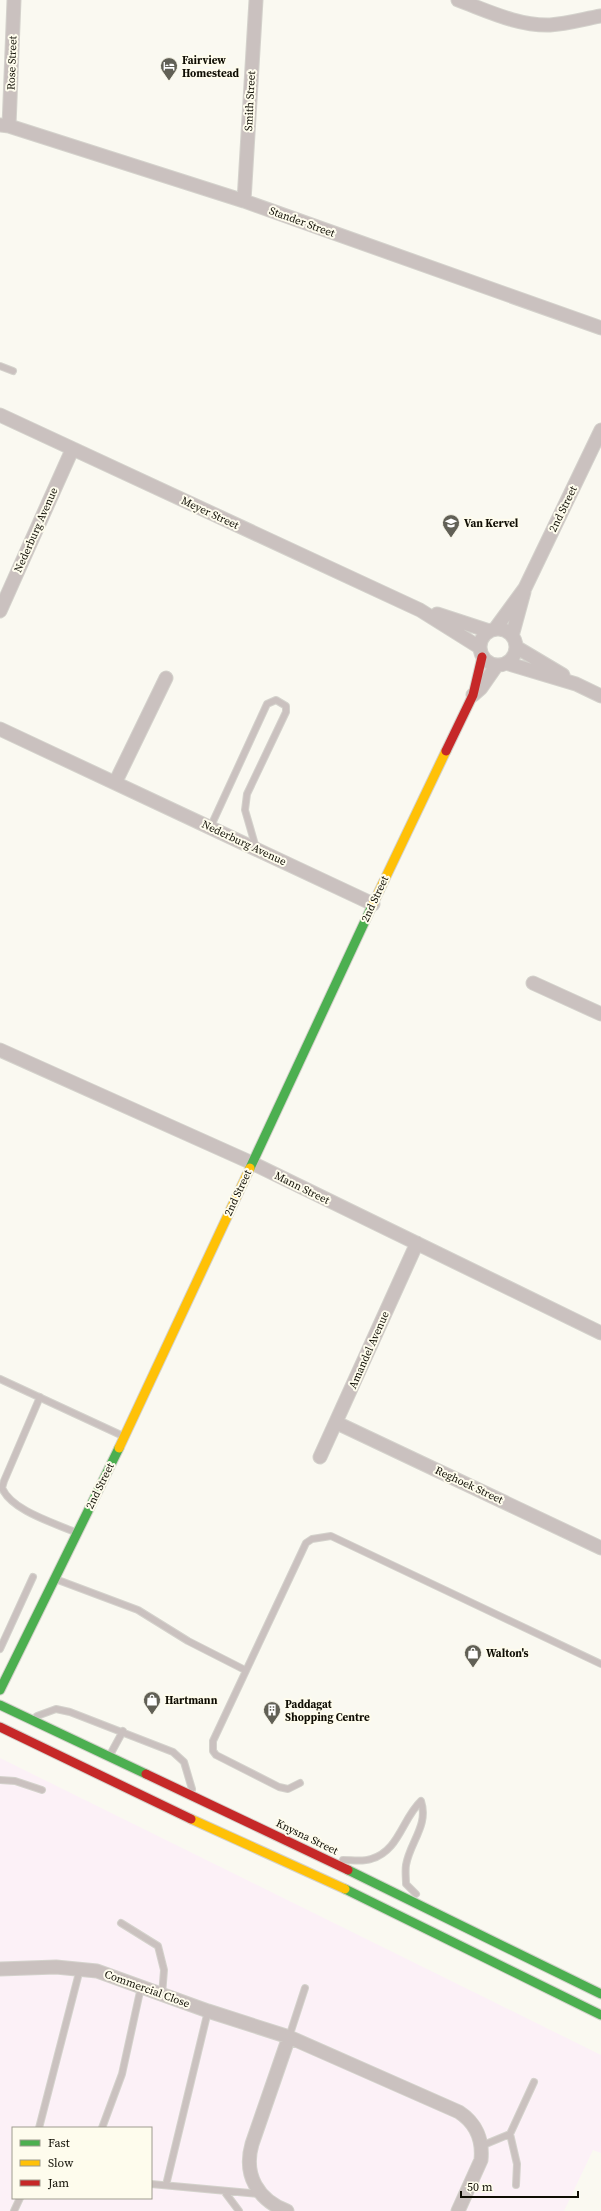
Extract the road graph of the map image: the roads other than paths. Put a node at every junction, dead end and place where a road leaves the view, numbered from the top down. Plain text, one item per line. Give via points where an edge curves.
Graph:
1 (14, 0) edge
2 (256, 0) edge
3 (458, 0) edge
4 (601, 16) edge
5 (5, 125) edge
6 (244, 201) junction
7 (601, 328) edge
8 (0, 366) edge
9 (13, 371) dead end
10 (0, 415) edge
11 (601, 430) edge
12 (72, 450) junction
13 (525, 588) junction
14 (0, 610) edge
15 (420, 610) junction
16 (492, 630) junction
17 (514, 641) junction
18 (481, 652) junction
19 (502, 664) junction
20 (166, 678) dead end
21 (576, 684) junction
22 (473, 695) junction
23 (601, 696) edge
24 (0, 730) edge
25 (115, 783) junction
26 (210, 828) junction
27 (256, 849) junction
28 (373, 904) junction
29 (534, 982) dead end
30 (601, 1014) edge
31 (0, 1050) edge
32 (252, 1163) junction
33 (417, 1244) junction
34 (601, 1333) edge
35 (0, 1379) edge
36 (40, 1397) junction
37 (337, 1423) junction
38 (125, 1436) junction
39 (320, 1457) dead end
40 (77, 1533) junction
41 (601, 1548) edge
42 (33, 1577) dead end
43 (54, 1579) junction
44 (0, 1649) edge
45 (601, 1664) edge
46 (245, 1670) junction
47 (0, 1690) edge
48 (0, 1705) edge
49 (30, 1720) junction
50 (0, 1727) edge
51 (123, 1731) junction
52 (109, 1757) junction
53 (0, 1780) edge
54 (300, 1783) dead end
55 (42, 1790) dead end
56 (194, 1796) junction
57 (326, 1860) junction
58 (434, 1912) junction
59 (121, 1923) dead end
60 (0, 1969) edge
61 (80, 1969) junction
62 (141, 1987) junction
63 (305, 1988) dead end
64 (601, 1994) edge
65 (162, 1995) junction
66 (208, 2011) junction
67 (601, 2015) edge
68 (289, 2037) junction
69 (534, 2082) dead end
70 (39, 2127) edge
71 (102, 2127) edge
72 (510, 2134) junction
73 (481, 2146) junction
74 (152, 2184) edge
75 (166, 2185) junction
76 (516, 2185) dead end
77 (224, 2191) junction
78 (260, 2194) junction
79 (20, 2199) edge
80 (14, 2211) edge
81 (239, 2211) edge
82 (287, 2211) edge
83 (458, 2211) edge

1 - 5 street, Rose Street
2 - 6 street, Smith Street
3 - 4 street via 519,22 534,24 550,25
5 - 6 street, Stander Street
6 - 7 street, Stander Street
8 - 9 lane
10 - 12 street, Meyer Street
11 - 13 street, 2nd Street
12 - 14 street, Nederburg Avenue
12 - 15 street, Meyer Street
13 - 16 street, 2nd Street
13 - 17 street, 2nd Street
15 - 16 street, Meyer Street
15 - 18 street, Meyer Street
16 - 17 street via 502,629
16 - 18 street via 480,640
17 - 19 street via 514,656
17 - 21 street
18 - 19 street via 488,663
18 - 22 main road, 2nd Street
19 - 21 street
19 - 22 street, 2nd Street
20 - 25 street
21 - 23 street
22 - 28 main road, 2nd Street
24 - 25 street, Nederburg Avenue
25 - 26 street, Nederburg Avenue
26 - 27 street, Nederburg Avenue
26 - 27 lane via 267,704 276,700 283,703 286,712 244,804
27 - 28 street, Nederburg Avenue
28 - 32 main road, 2nd Street
29 - 30 street
31 - 32 street, Mann Street
32 - 33 street, Mann Street
32 - 38 main road, 2nd Street
33 - 34 street, Mann Street
33 - 37 street, Amandel Avenue
35 - 36 lane
36 - 38 lane
36 - 40 lane via 2,1488 11,1500 29,1512
37 - 39 street, Amandel Avenue
37 - 41 street, Reghoek Street
38 - 40 main road, 2nd Street
40 - 43 main road, 2nd Street
42 - 44 lane
43 - 46 lane via 138,1610 188,1641
43 - 47 main road, 2nd Street
45 - 46 lane via 331,1536 312,1539 306,1543
46 - 54 lane via 215,1733 213,1751 222,1759 279,1787 288,1789
48 - 49 main road, Knysna Street
49 - 51 lane via 45,1712 63,1710
49 - 52 main road, Knysna Street
50 - 67 main road via 373,1902
51 - 52 lane
51 - 56 lane via 179,1756 184,1762
52 - 56 main road, Knysna Street
53 - 55 lane via 15,1781
56 - 57 main road, Knysna Street
57 - 58 main road, Knysna Street
57 - 58 lane via 370,1860 382,1855 392,1846 408,1816 421,1801 424,1812 422,1826 406,1864 406,1884
58 - 64 main road, Knysna Street
59 - 65 lane via 158,1946 164,1970
60 - 61 street, Commercial Close
61 - 62 street, Commercial Close via 97,1971
61 - 70 lane
62 - 65 street, Commercial Close
62 - 71 lane via 122,2074
63 - 68 lane
65 - 66 street, Commercial Close
66 - 68 street, Commercial Close
66 - 75 lane
68 - 73 street, Commercial Close via 459,2112 474,2126
68 - 78 street via 249,2154 250,2173
69 - 72 lane
72 - 73 lane
72 - 76 lane via 517,2164
73 - 83 street, Commercial Close via 481,2160
74 - 75 lane
75 - 77 lane
77 - 78 lane
77 - 81 lane
78 - 82 street via 270,2203
79 - 80 lane

